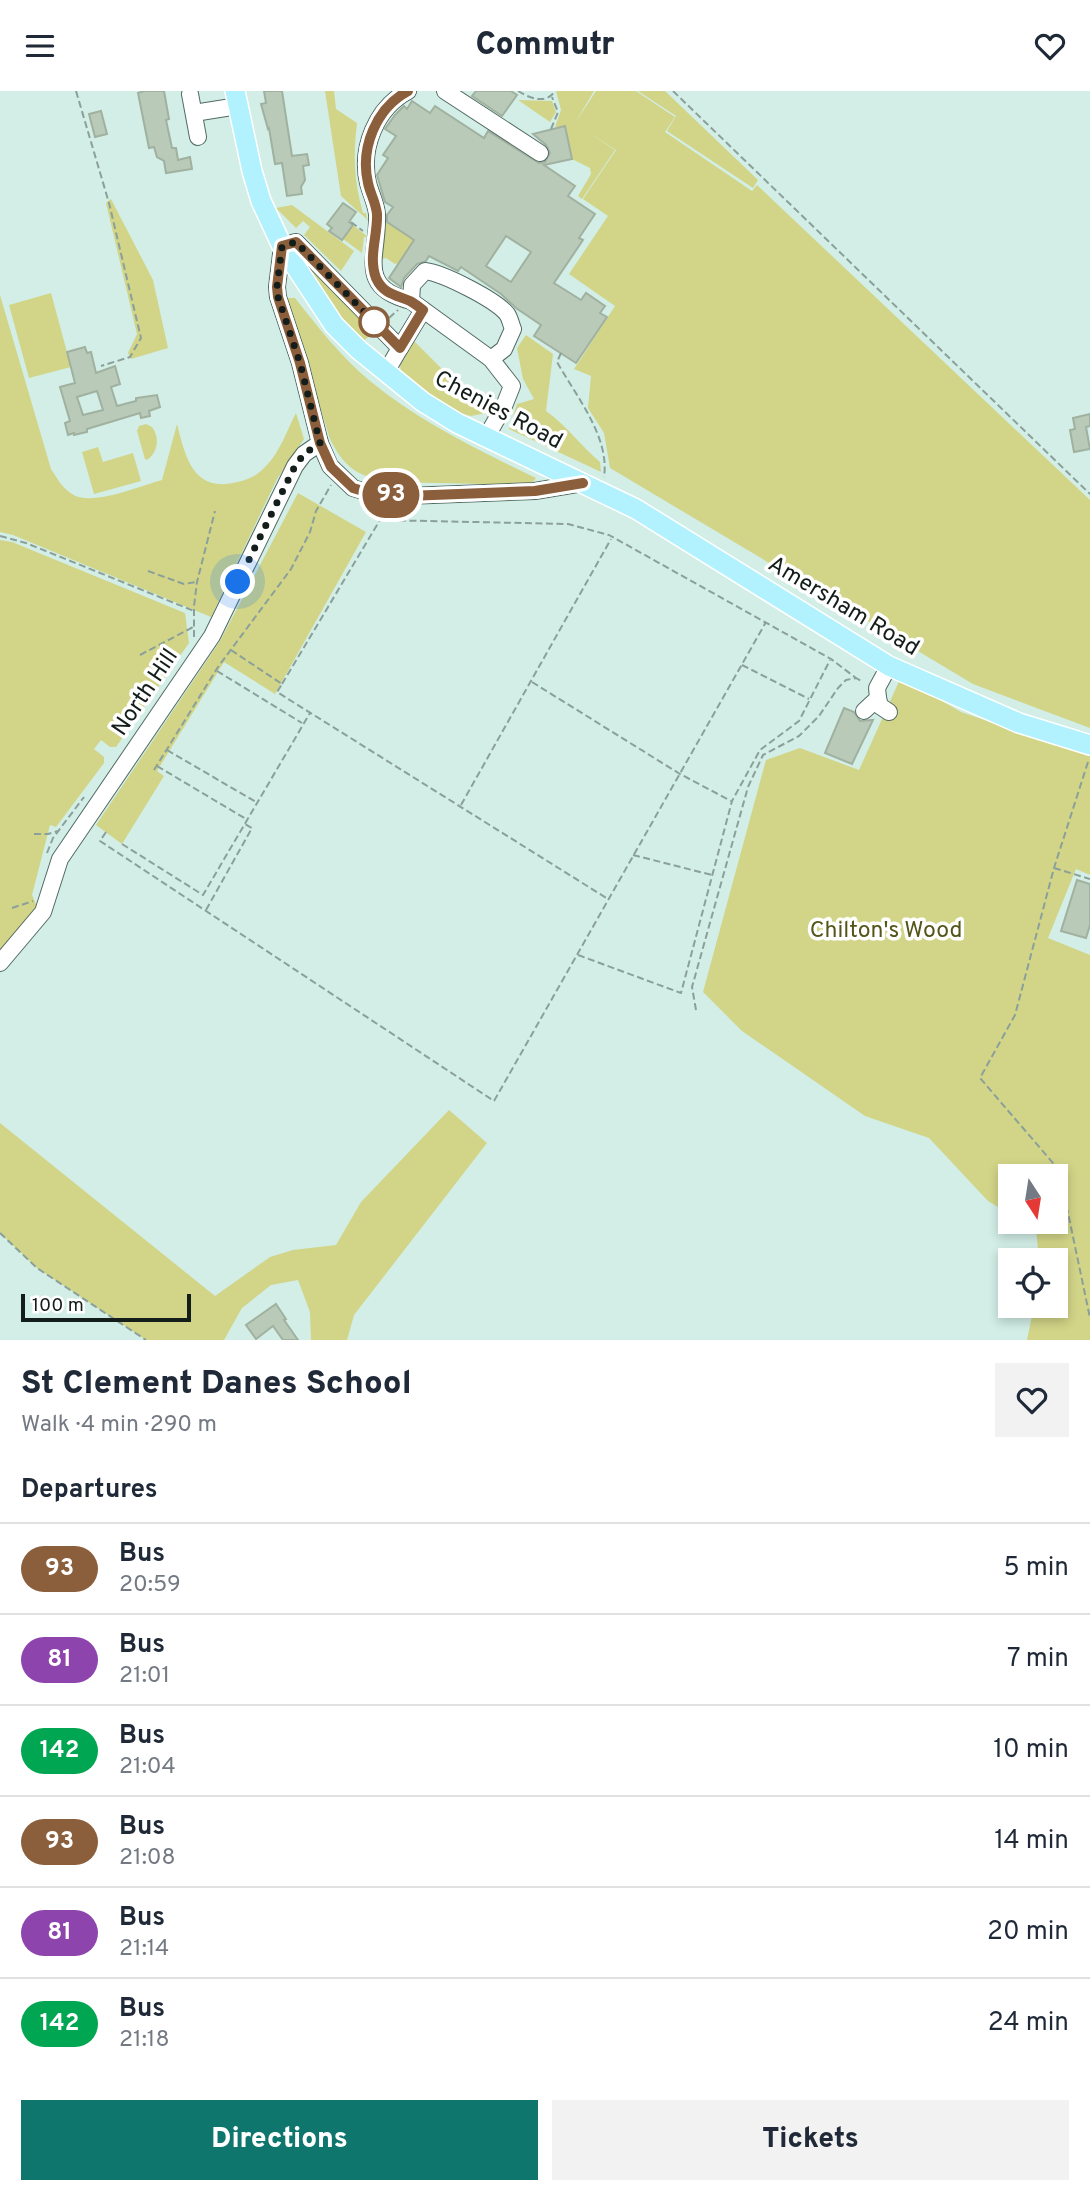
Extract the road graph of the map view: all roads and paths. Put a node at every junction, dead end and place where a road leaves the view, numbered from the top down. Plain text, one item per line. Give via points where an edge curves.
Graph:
1 (76, 91) edge
2 (408, 91) edge
3 (445, 91) edge
4 (518, 91) edge
5 (555, 91) edge
6 (673, 91) edge
7 (190, 94) dead end
8 (552, 96) junction
9 (237, 98) edge
10 (194, 113) junction
11 (551, 129) dead end
12 (198, 137) dead end
13 (540, 153) dead end
14 (282, 246) junction
15 (411, 307) junction
16 (386, 321) dead end
17 (400, 348) junction
18 (561, 353) dead end
19 (491, 359) junction
20 (101, 366) dead end
21 (386, 372) junction
22 (486, 436) junction
23 (320, 443) junction
24 (338, 476) junction
25 (592, 488) junction
26 (1090, 494) edge
27 (215, 511) dead end
28 (0, 536) edge
29 (612, 537) junction
30 (148, 571) dead end
31 (197, 582) junction
32 (194, 611) junction
33 (766, 622) junction
34 (195, 626) junction
35 (192, 645) dead end
36 (231, 650) junction
37 (141, 655) dead end
38 (831, 659) junction
39 (742, 664) junction
40 (889, 666) junction
41 (216, 670) junction
42 (856, 678) junction
43 (531, 681) junction
44 (282, 684) junction
45 (878, 693) junction
46 (810, 700) junction
47 (864, 711) dead end
48 (310, 712) junction
49 (889, 712) dead end
50 (303, 723) junction
51 (166, 750) junction
52 (1090, 751) edge
53 (157, 765) junction
54 (154, 770) dead end
55 (680, 774) junction
56 (86, 795) dead end
57 (732, 801) junction
58 (256, 803) junction
59 (461, 806) junction
60 (247, 819) junction
61 (244, 823) junction
62 (62, 829) junction
63 (106, 832) dead end
64 (34, 834) dead end
65 (122, 844) dead end
66 (634, 855) junction
67 (45, 862) dead end
68 (1054, 868) junction
69 (713, 876) junction
70 (1090, 879) edge
71 (203, 895) junction
72 (608, 899) junction
73 (212, 900) junction
74 (35, 901) dead end
75 (12, 908) dead end
76 (206, 911) junction
77 (577, 955) junction
78 (0, 963) edge
79 (696, 1010) dead end
80 (0, 1233) edge
81 (1090, 1318) edge
82 (146, 1340) edge

1 - 20 path via 141,338 130,357
2 - 15 street via 395,98 379,120 365,162 377,210 376,279 386,292
3 - 13 street
4 - 8 path via 531,98
5 - 8 path
6 - 26 path
7 - 10 street
8 - 11 path via 558,112
9 - 10 street
9 - 14 main road, Chenies Road via 261,201
10 - 12 street
14 - 17 street via 296,242
14 - 21 main road, Chenies Road via 334,325
14 - 23 street via 278,297
15 - 16 path
15 - 17 street
15 - 19 street
15 - 19 street via 412,285 425,271 476,292 506,313 513,330 504,349
17 - 21 street
18 - 25 path via 557,362 597,434 604,457 605,474
19 - 22 street via 512,386
21 - 22 main road, Chenies Road via 423,402
22 - 25 main road, Chenies Road
23 - 24 street
23 - 78 street, North Hill via 295,466 212,636 60,859 43,912
24 - 25 street via 353,488 376,495
24 - 36 path via 326,490 291,569
25 - 40 main road, Amersham Road via 636,509
27 - 31 path
28 - 32 path
29 - 33 path
29 - 43 path
29 - 44 path via 568,524 380,520
30 - 31 path via 184,583
31 - 32 path
32 - 34 path
33 - 38 path
33 - 39 path
34 - 35 path
34 - 37 path
36 - 41 path
36 - 44 path
38 - 42 path
38 - 46 path
39 - 46 path
39 - 55 path
40 - 45 street
40 - 52 main road, Amersham Road
41 - 50 path
41 - 51 path
42 - 45 path
42 - 79 path via 838,688 799,736 763,755 748,787 692,987
43 - 55 path
43 - 59 path
44 - 48 path via 278,692
45 - 47 street
45 - 49 street via 880,706
46 - 57 path via 799,721 760,750
48 - 50 path
48 - 59 path
50 - 58 path
51 - 53 path
51 - 58 path
52 - 68 path
53 - 54 path
53 - 60 path
55 - 57 path
55 - 66 path
56 - 62 path
57 - 69 path
58 - 60 path
59 - 72 path
60 - 61 path
61 - 71 path
61 - 73 path via 252,828
62 - 64 path
62 - 67 path via 53,838
63 - 76 path via 100,841
65 - 71 path
66 - 69 path
66 - 72 path
68 - 70 path
68 - 81 path via 1015,1016 980,1078 1059,1170
69 - 77 path via 681,993
71 - 73 path
72 - 77 path
73 - 76 path
74 - 75 path
76 - 77 path via 494,1101
80 - 82 path via 37,1268

